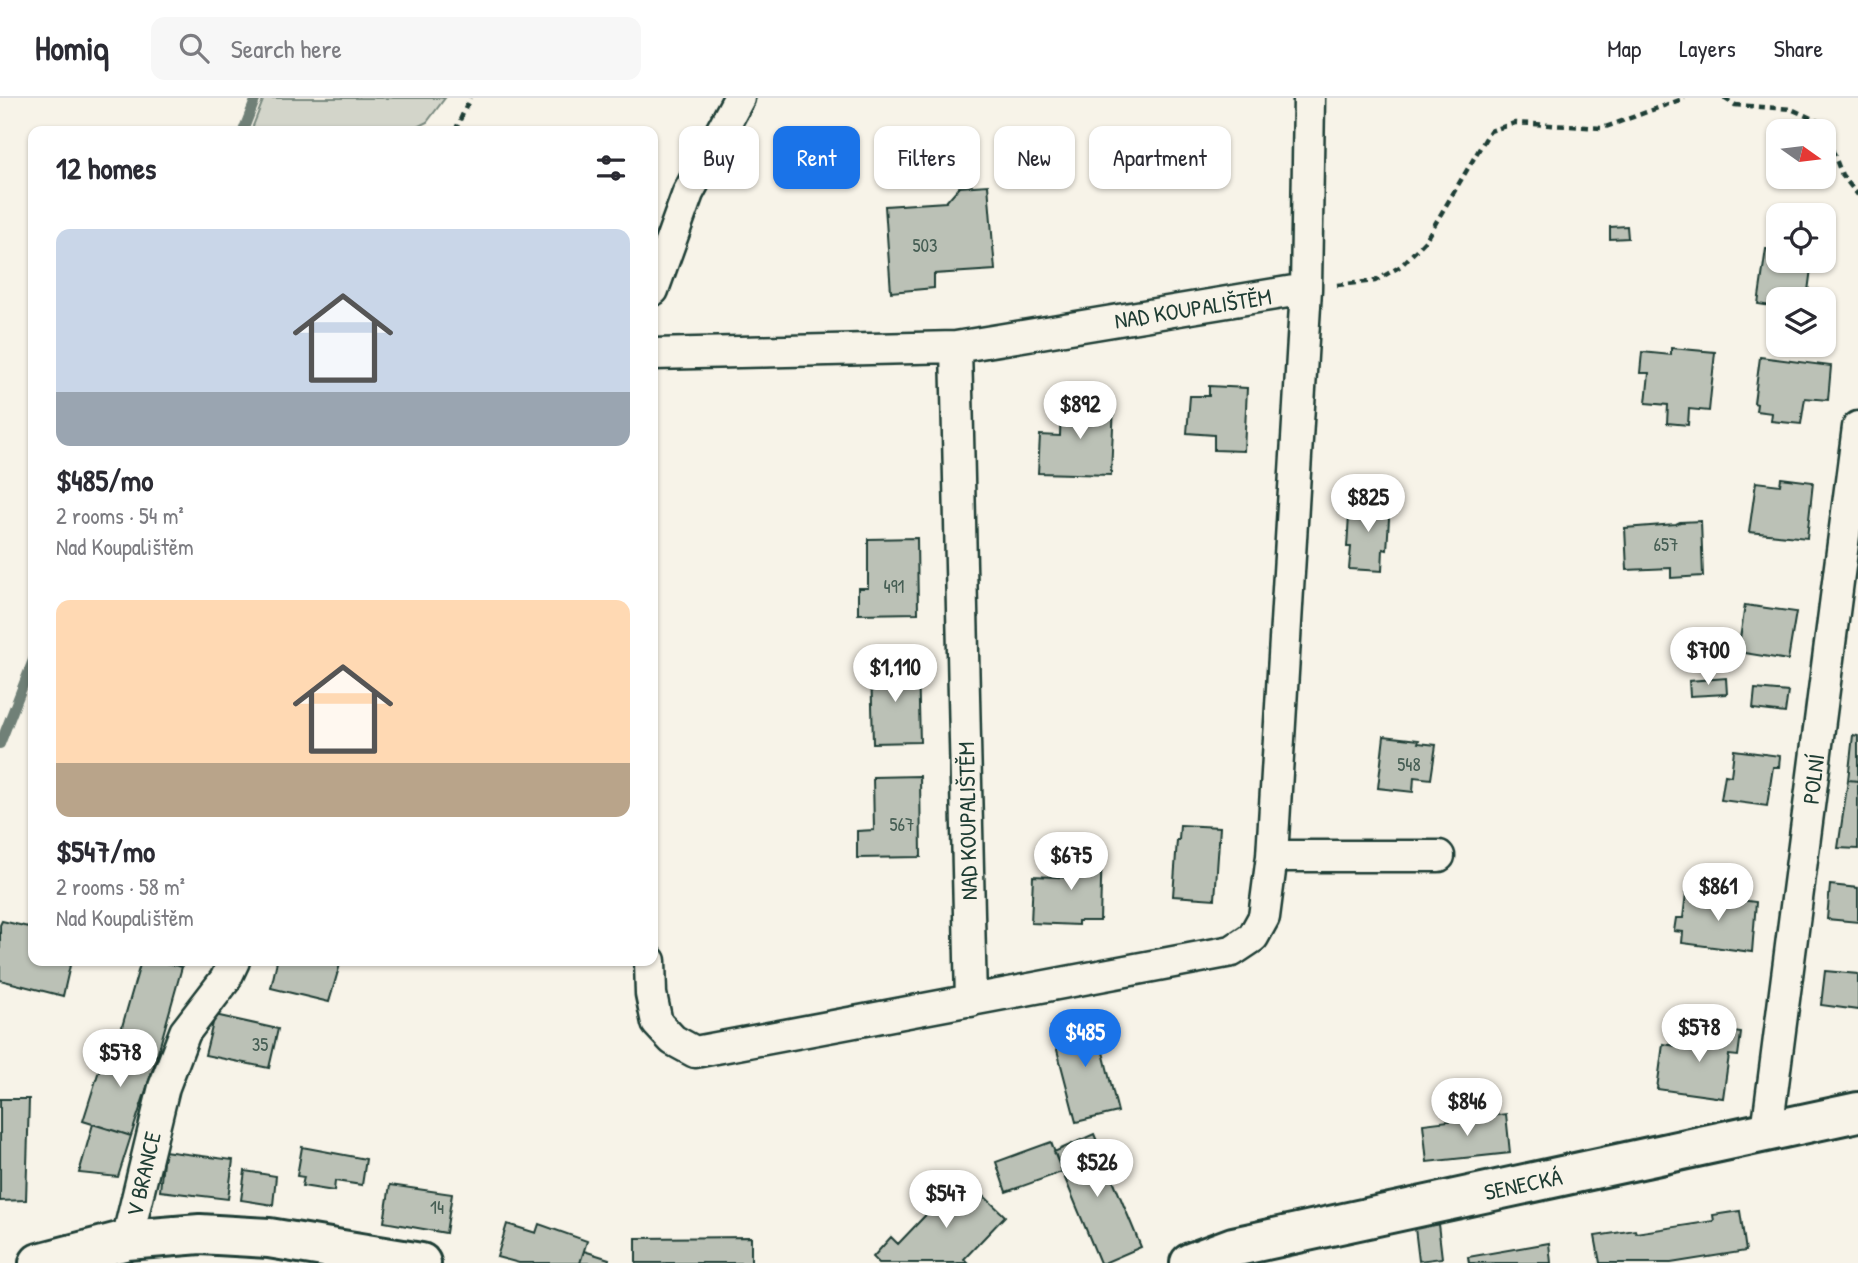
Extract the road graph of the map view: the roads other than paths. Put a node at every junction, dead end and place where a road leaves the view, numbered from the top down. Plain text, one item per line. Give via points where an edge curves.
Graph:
1 (739, 98) edge
2 (1309, 98) edge
3 (658, 276) edge
4 (1306, 289) junction
5 (956, 347) junction
6 (658, 354) edge
7 (1858, 427) edge
8 (1272, 856) junction
9 (1440, 856) dead end
10 (232, 966) edge
11 (650, 966) edge
12 (971, 1001) junction
13 (1858, 1112) edge
14 (1767, 1131) junction
15 (127, 1240) junction
16 (39, 1263) edge
17 (421, 1263) edge
18 (1190, 1263) edge

1 - 3 street via 688,192
2 - 4 street, NAD KOUPALIŠTĚM
4 - 5 street, NAD KOUPALIŠTĚM
4 - 8 street, NAD KOUPALIŠTĚM
5 - 6 street, NAD KOUPALIŠTĚM
5 - 12 street, NAD KOUPALIŠTĚM
7 - 14 street, POLNÍ
8 - 9 street
8 - 12 street, NAD KOUPALIŠTĚM via 1264,917 1252,937 1232,951
10 - 15 street, V BRANCE via 185,1032 164,1087
11 - 12 street, NAD KOUPALIŠTĚM via 657,1023 673,1040 695,1052
13 - 14 street, SENECKÁ
14 - 18 street, SENECKÁ via 1233,1248
15 - 16 street
15 - 17 street via 200,1234 269,1238

